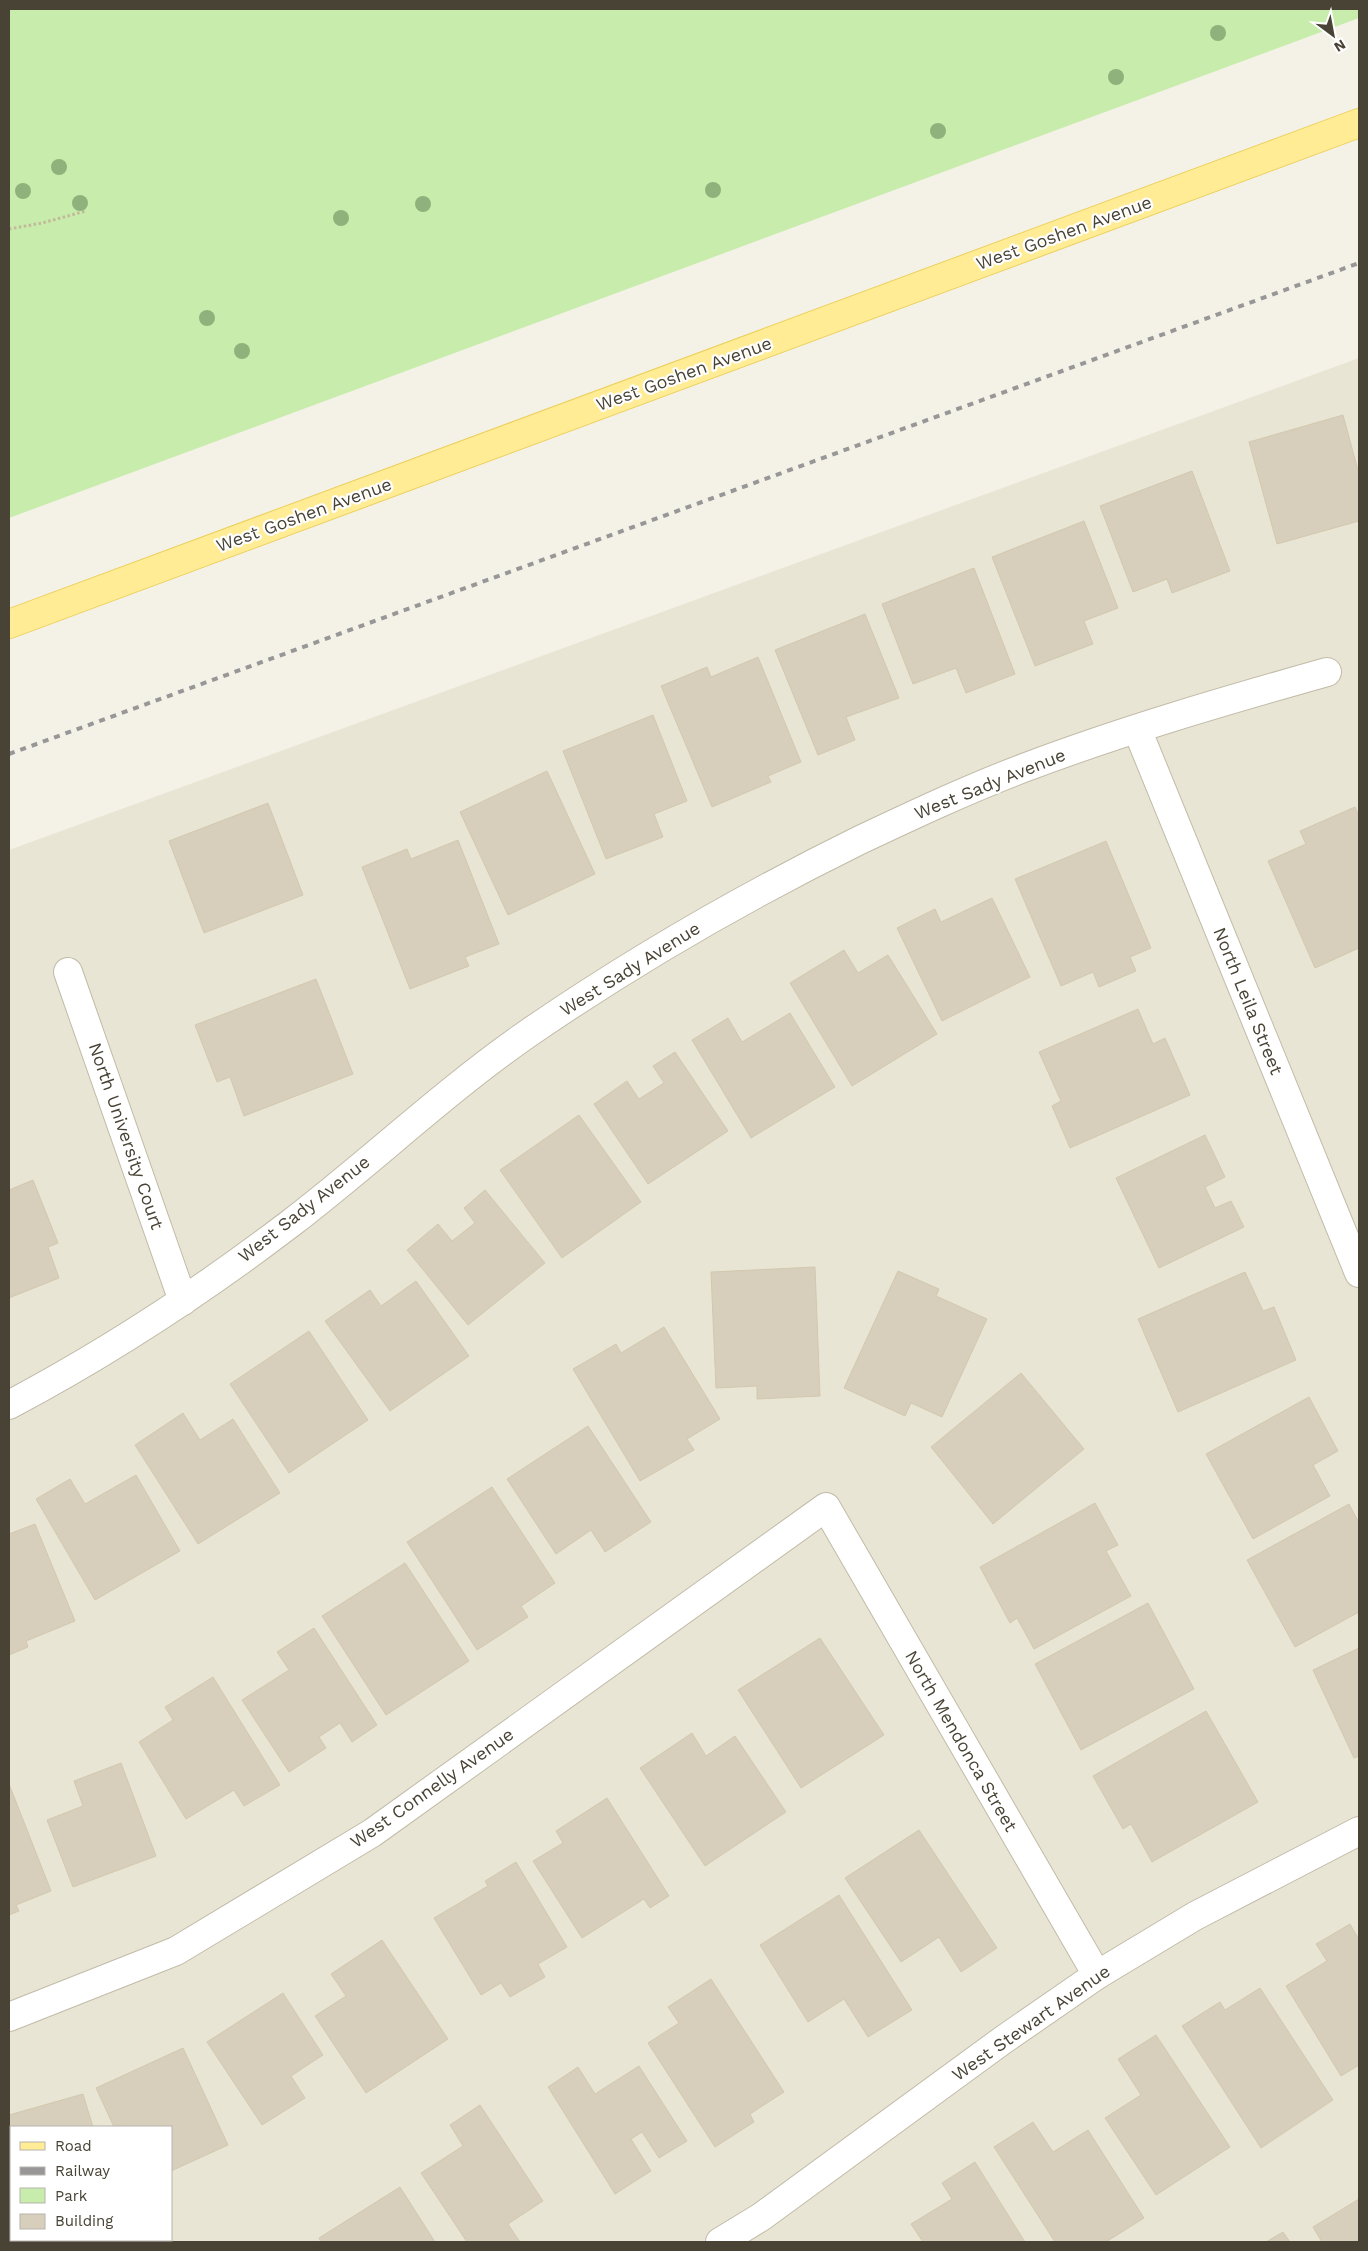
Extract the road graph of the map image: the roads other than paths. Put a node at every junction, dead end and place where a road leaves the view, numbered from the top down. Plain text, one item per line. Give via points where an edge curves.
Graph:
1 (1359, 123) edge
2 (9, 624) edge
3 (1327, 672) dead end
4 (1137, 729) junction
5 (68, 972) dead end
6 (1359, 1273) edge
7 (183, 1301) junction
8 (9, 1406) edge
9 (826, 1507) joint
10 (1359, 1832) edge
11 (1097, 1975) junction
12 (9, 2017) edge
13 (720, 2242) edge

1 - 2 main road, West Goshen Avenue
3 - 4 street, West Sady Avenue
4 - 6 street, North Leila Street
4 - 7 street, West Sady Avenue via 1020,769 904,819 788,876 651,953 528,1034 409,1124 292,1222
5 - 7 street, North University Court
7 - 8 street, West Sady Avenue via 64,1376
9 - 11 street, North Mendonca Street
9 - 12 street, West Connelly Avenue via 372,1833 176,1951
10 - 11 street, West Stewart Avenue via 1195,1916
11 - 13 street, West Stewart Avenue via 761,2217

